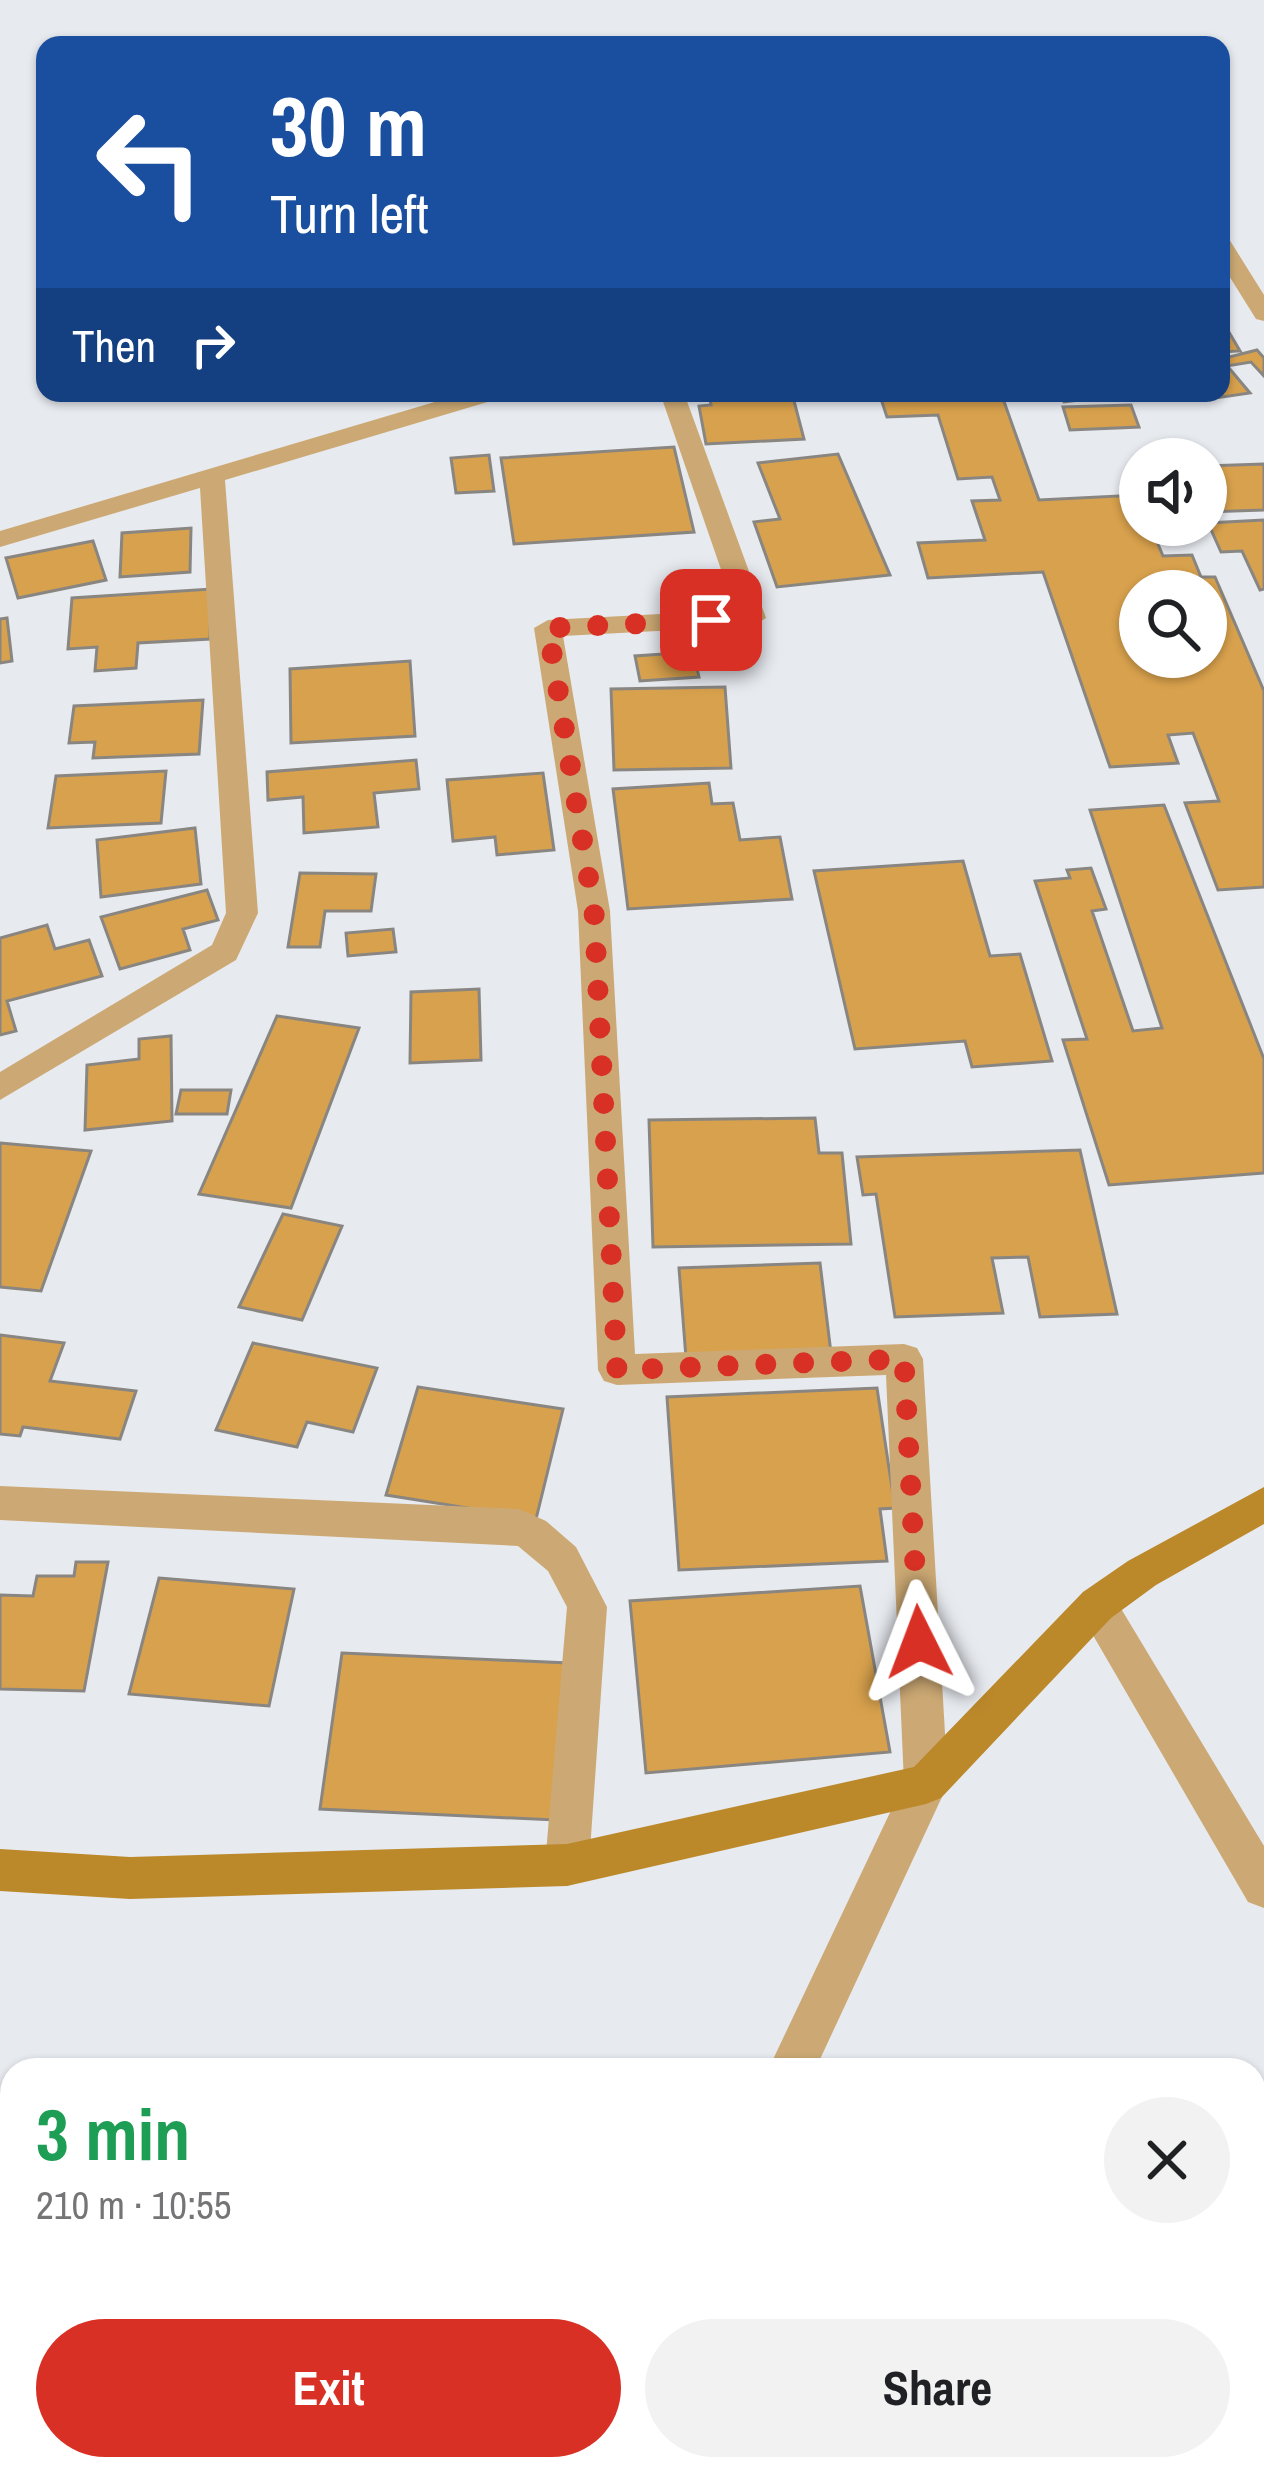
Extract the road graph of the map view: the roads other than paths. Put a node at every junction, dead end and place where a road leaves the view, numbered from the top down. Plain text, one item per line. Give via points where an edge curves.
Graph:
1 (1230, 259) edge
2 (1264, 314) edge
3 (463, 402) edge
4 (675, 402) edge
5 (212, 480) junction
6 (0, 539) edge
7 (0, 1088) edge
8 (0, 1503) edge
9 (1264, 1504) edge
10 (1097, 1605) junction
11 (926, 1784) junction
12 (567, 1865) junction
13 (0, 1870) edge
14 (1264, 1887) edge
15 (797, 2058) edge

1 - 2 street
3 - 5 street
4 - 11 street via 752,618 548,628 594,911 617,1370 904,1359
5 - 6 street
5 - 7 street via 242,913 225,952 188,979
8 - 12 street via 520,1526 544,1539 579,1581 587,1607
9 - 10 main road
10 - 11 main road
10 - 14 street
11 - 12 main road
11 - 15 street
12 - 13 main road via 130,1878

